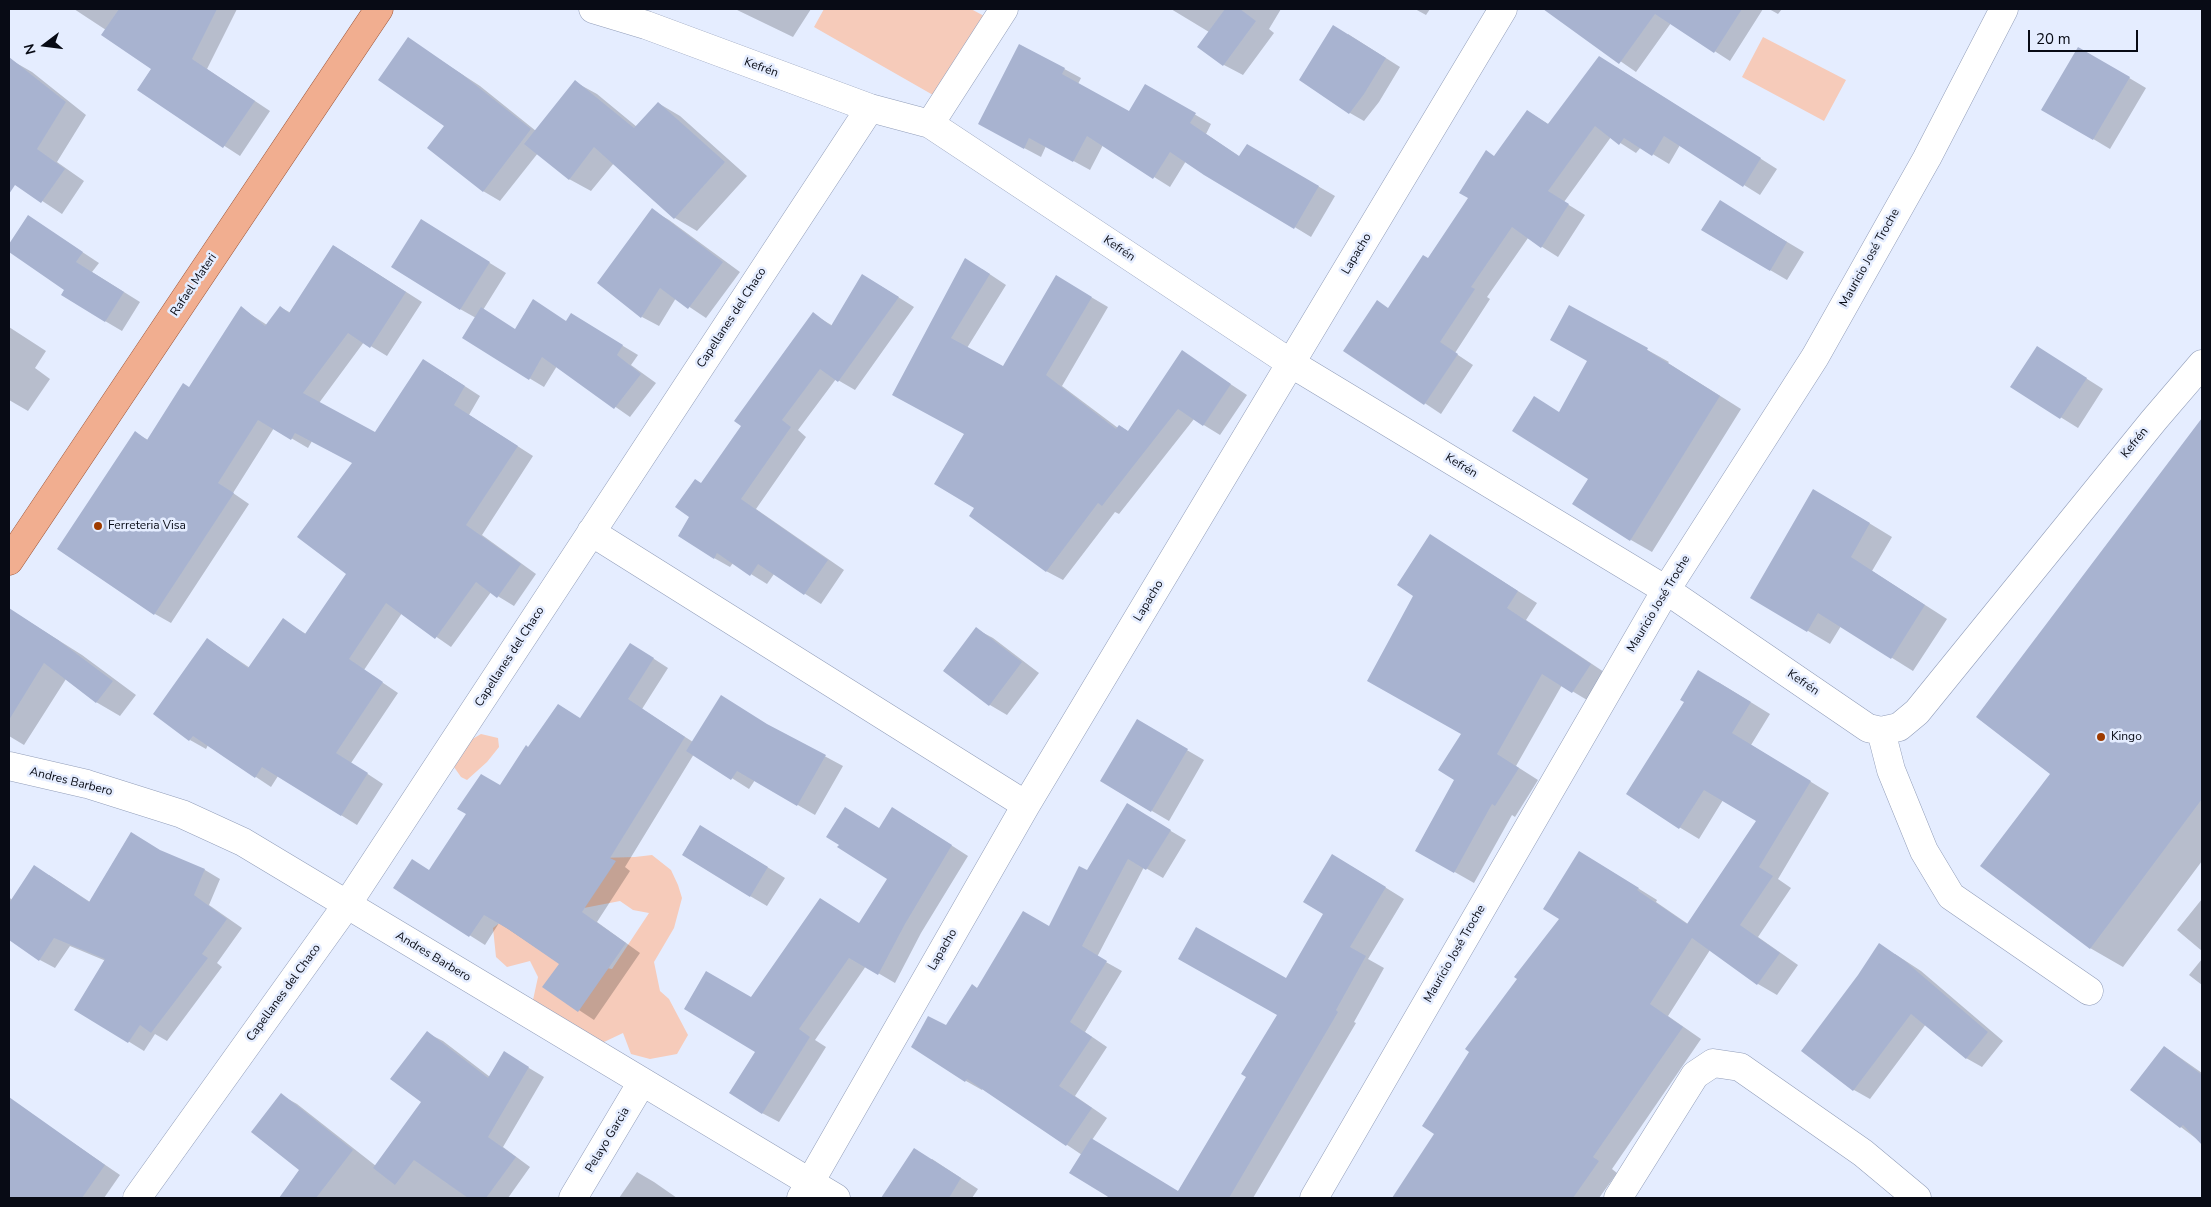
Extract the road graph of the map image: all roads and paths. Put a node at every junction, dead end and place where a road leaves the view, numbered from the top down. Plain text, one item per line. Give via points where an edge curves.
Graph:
1 (379, 9) edge
2 (593, 9) edge
3 (1004, 9) edge
4 (1503, 9) edge
5 (2004, 9) edge
6 (870, 108) junction
7 (930, 124) junction
8 (1292, 364) junction
9 (2202, 364) edge
10 (592, 532) junction
11 (9, 561) edge
12 (1666, 590) junction
13 (1881, 731) junction
14 (9, 766) edge
15 (1026, 805) junction
16 (346, 906) junction
17 (2089, 991) dead end
18 (642, 1082) junction
19 (805, 1191) edge
20 (137, 1198) edge
21 (573, 1198) edge
22 (836, 1198) edge
23 (1314, 1198) edge
24 (1618, 1198) edge
25 (1917, 1198) edge

1 - 11 main road, Rafael Materi
2 - 6 street, Kefrén
3 - 7 street
4 - 8 street, Lapacho
5 - 12 street, Mauricio José Troche via 1926,158 1814,357
6 - 7 street, Kefrén
6 - 10 street, Capellanes del Chaco
7 - 8 street, Kefrén
8 - 12 street, Kefrén
8 - 15 street, Lapacho
9 - 13 street, Kefrén via 1917,712 1899,727
10 - 15 street
10 - 16 street, Capellanes del Chaco
12 - 13 street, Kefrén via 1868,728
12 - 23 street, Mauricio José Troche
13 - 17 street via 1891,770 1924,851 1951,896
14 - 16 street, Andres Barbero via 87,784 182,814 243,842
15 - 19 street, Lapacho
16 - 18 street, Andres Barbero
16 - 20 street, Capellanes del Chaco
18 - 19 street, Andres Barbero
18 - 21 street, Pelayo Garcia
19 - 22 street, Andres Barbero
24 - 25 street via 1695,1075 1713,1063 1740,1067 1863,1153

